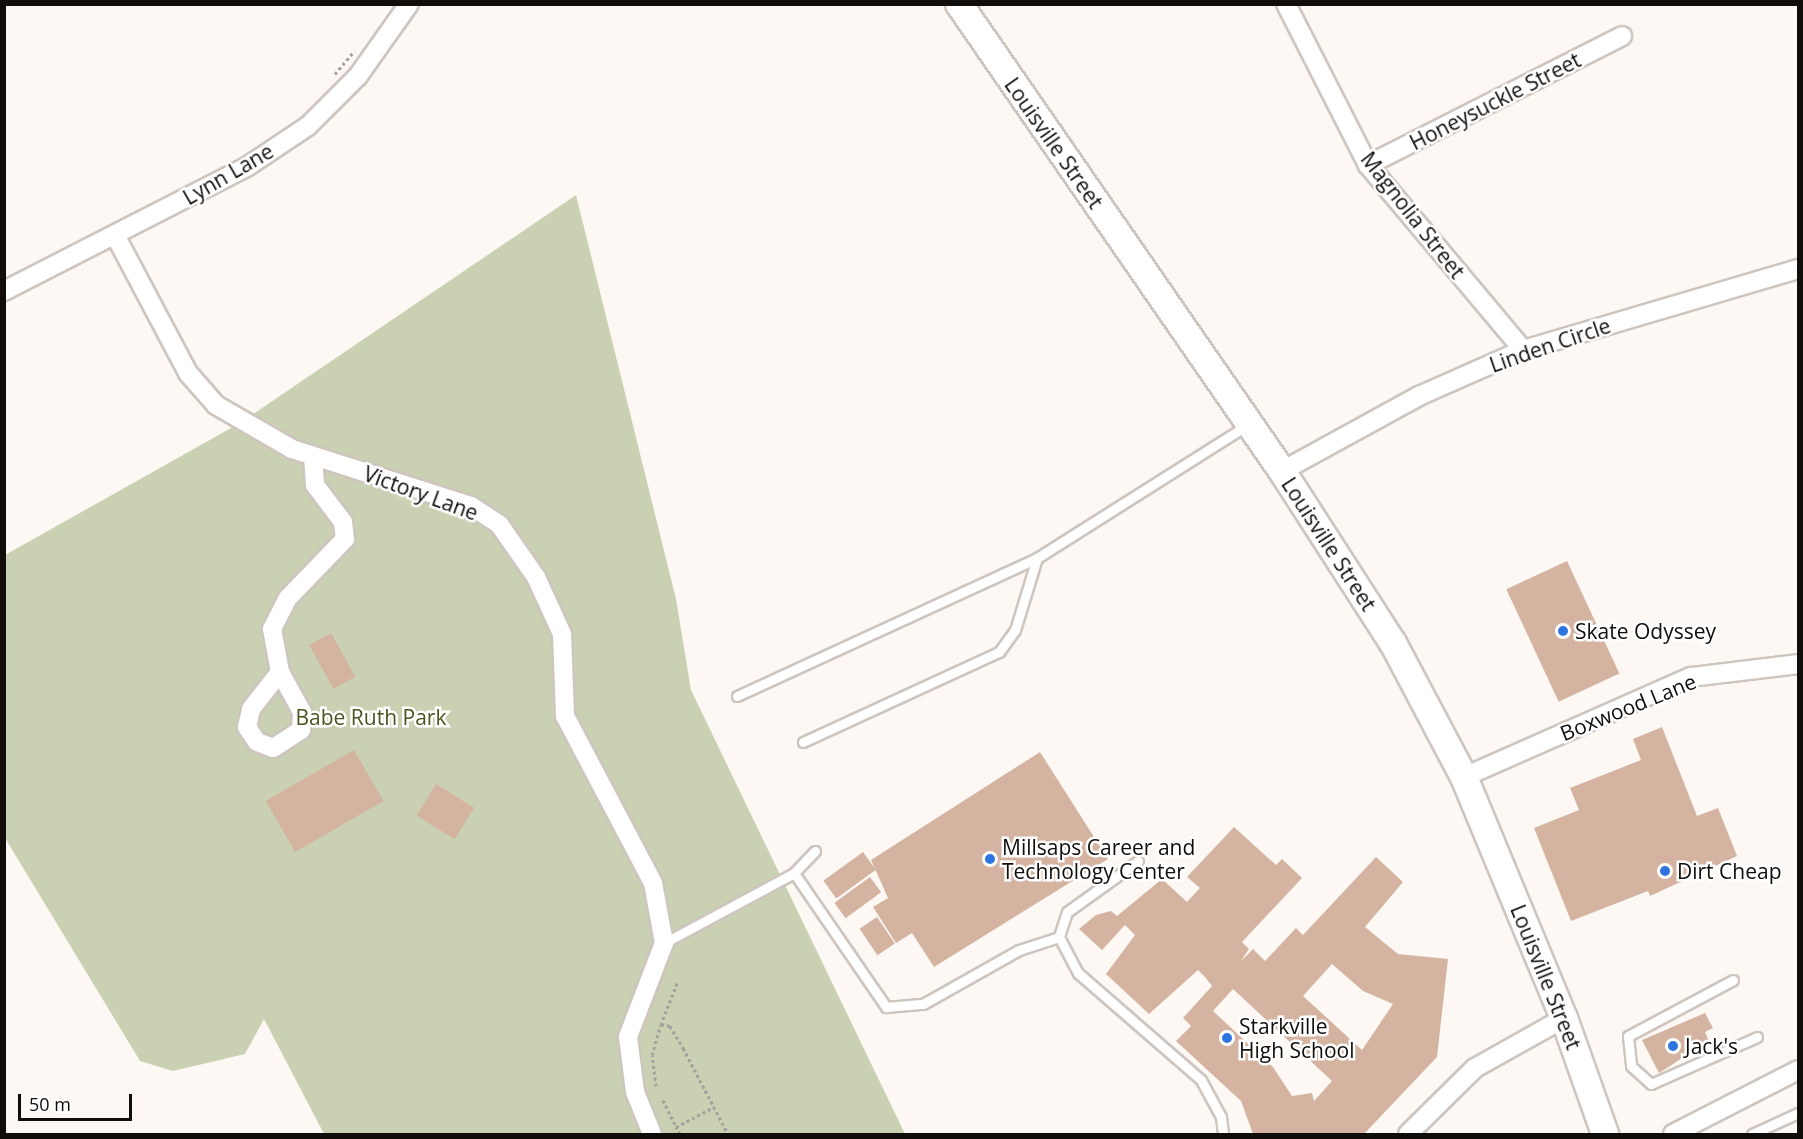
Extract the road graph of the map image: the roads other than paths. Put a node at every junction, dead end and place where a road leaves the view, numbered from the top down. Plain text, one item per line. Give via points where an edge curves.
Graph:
1 (409, 4) edge
2 (959, 4) edge
3 (1286, 4) edge
4 (1622, 36) dead end
5 (1368, 165) junction
6 (115, 235) junction
7 (1798, 269) edge
8 (4, 291) edge
9 (1523, 350) junction
10 (1249, 424) junction
11 (313, 456) junction
12 (1282, 471) junction
13 (1037, 558) junction
14 (1798, 664) edge
15 (280, 672) dead end
16 (737, 696) dead end
17 (802, 742) dead end
18 (1464, 777) junction
19 (815, 851) dead end
20 (1138, 861) dead end
21 (794, 873) junction
22 (1059, 937) junction
23 (664, 943) junction
24 (1733, 980) dead end
25 (1564, 1018) junction
26 (1757, 1037) dead end
27 (1798, 1070) edge
28 (1798, 1113) edge
29 (652, 1134) edge
30 (1223, 1134) edge
31 (1408, 1134) edge
32 (1605, 1134) edge
33 (1673, 1134) edge
34 (1752, 1134) edge

1 - 6 street, Lynn Lane via 358,76 308,126 248,166
2 - 10 main road, Louisville Street
3 - 5 street, Magnolia Street
4 - 5 street, Honeysuckle Street
5 - 9 street, Magnolia Street
6 - 8 street, Lynn Lane
6 - 11 street, Victory Lane via 188,373 216,405
7 - 9 street, Linden Circle
9 - 12 street, Linden Circle via 1419,396
10 - 12 main road, Louisville Street
10 - 13 lane
11 - 15 street via 315,485 343,522 345,539 288,598 272,629
11 - 23 street, Victory Lane via 471,506 499,524 536,577 562,633 565,716 653,883
12 - 18 main road, Louisville Street via 1393,643
13 - 16 lane
13 - 17 lane via 1015,630 999,652
14 - 18 street, Boxwood Lane via 1692,677
18 - 25 main road, Louisville Street
19 - 21 lane
20 - 22 lane via 1067,912
21 - 22 lane via 886,1007 923,1004 1019,950
21 - 23 lane
22 - 30 lane via 1078,973 1201,1080 1221,1117
23 - 29 street via 628,1037 634,1092
24 - 26 lane via 1628,1036 1631,1066 1651,1084
25 - 31 street via 1475,1068
25 - 32 main road, Louisville Street
27 - 33 street
28 - 34 lane

